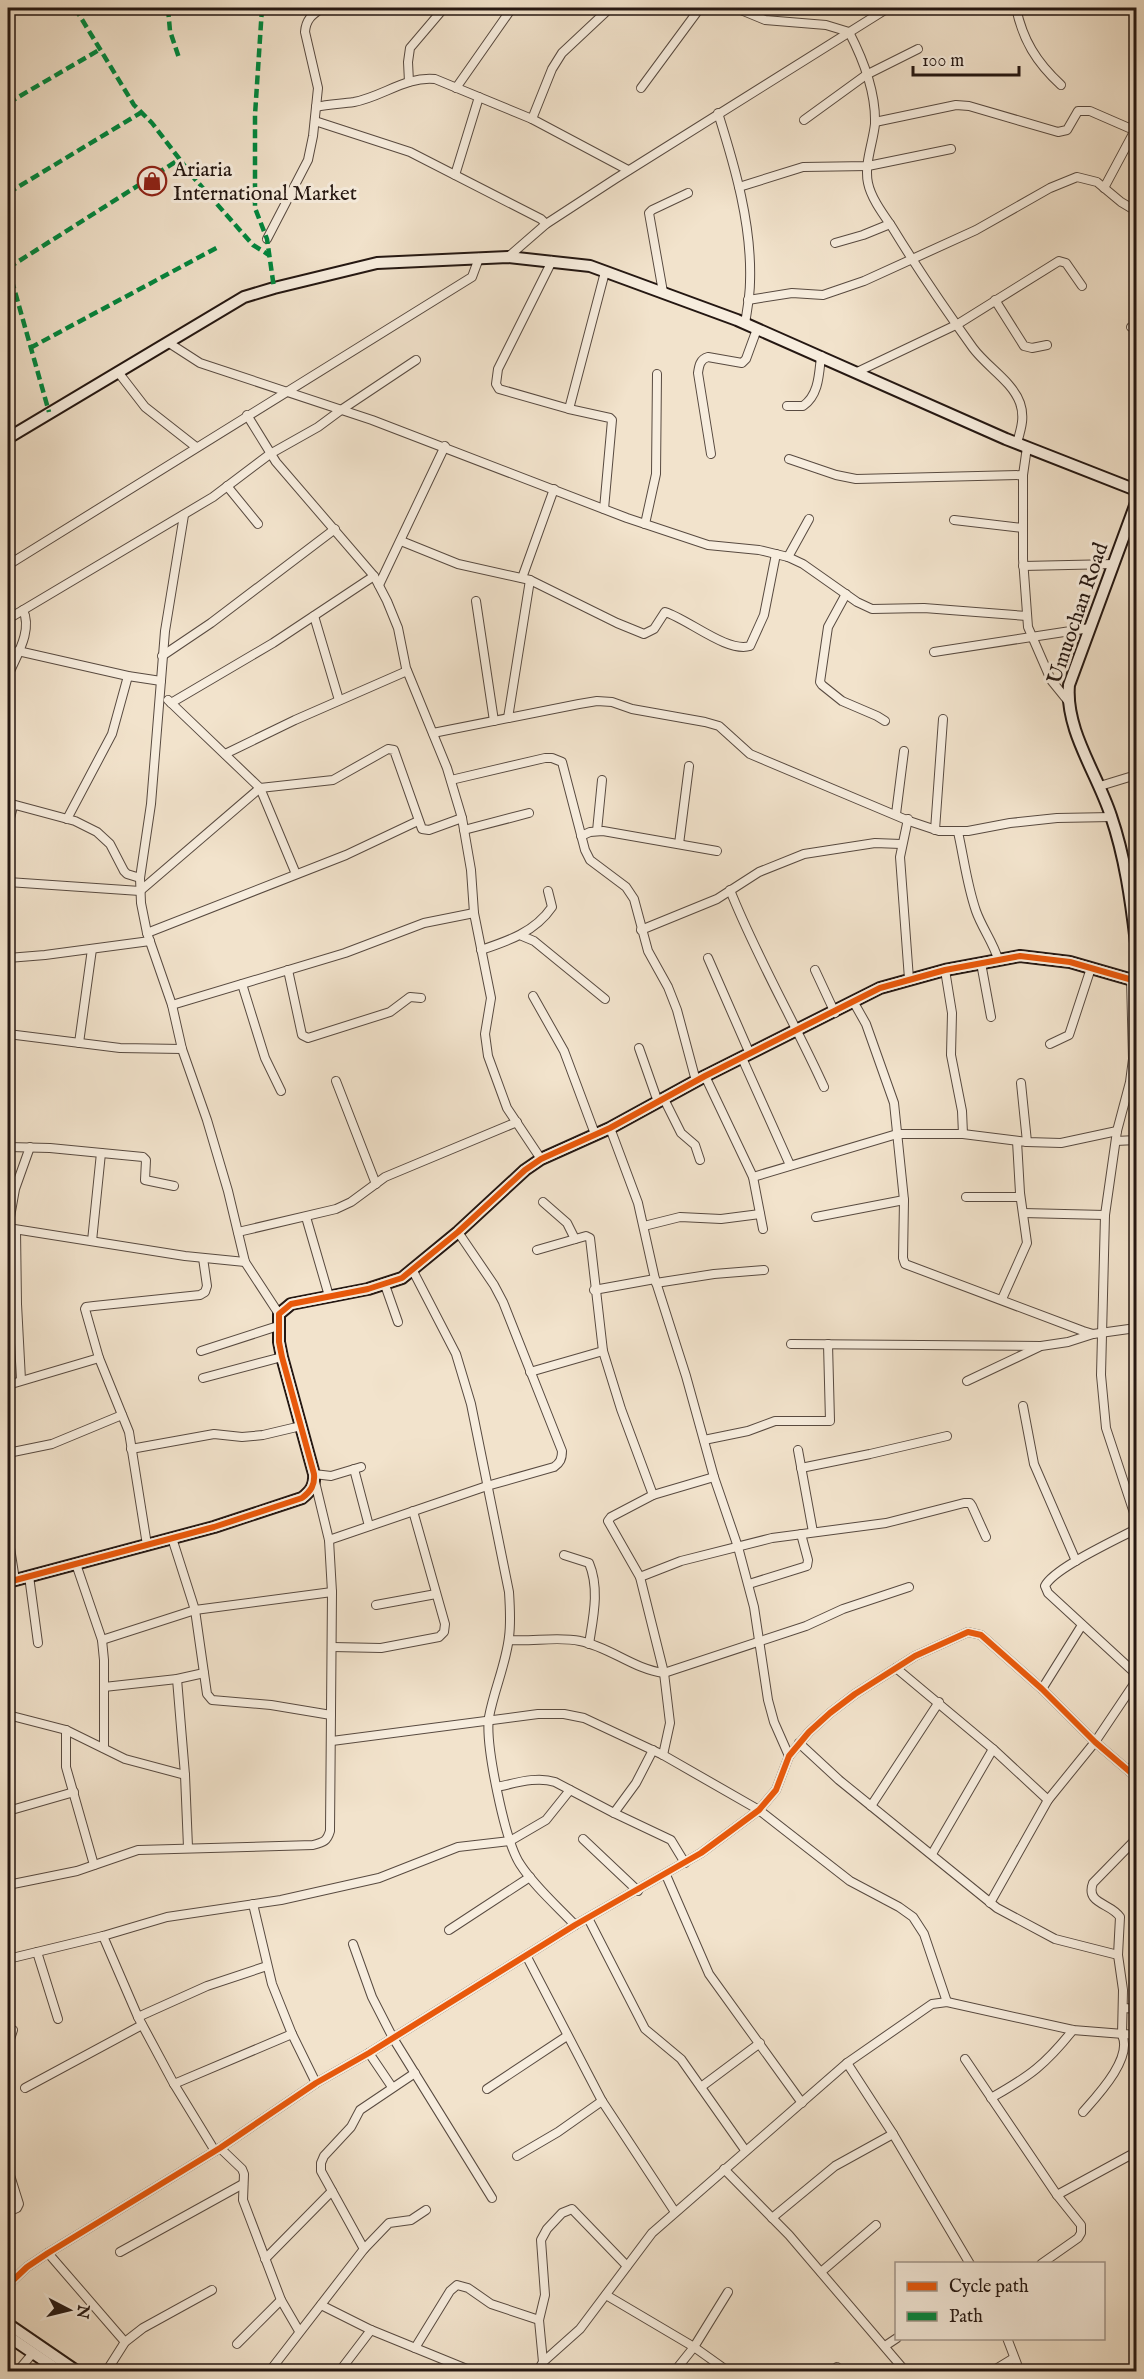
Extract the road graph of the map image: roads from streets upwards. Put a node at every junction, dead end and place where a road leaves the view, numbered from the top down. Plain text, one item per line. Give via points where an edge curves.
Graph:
1 (322, 8) edge
2 (444, 8) edge
3 (512, 8) edge
4 (610, 8) edge
5 (700, 8) edge
6 (736, 8) edge
7 (888, 8) edge
8 (1016, 8) edge
9 (849, 32) junction
10 (918, 49) dead end
11 (866, 75) junction
12 (409, 82) junction
13 (1061, 85) dead end
14 (456, 88) junction
15 (640, 88) dead end
16 (479, 97) junction
17 (316, 107) junction
18 (718, 113) junction
19 (532, 119) junction
20 (804, 120) dead end
21 (315, 121) junction
22 (875, 122) junction
23 (1136, 130) edge
24 (951, 149) dead end
25 (868, 166) junction
26 (628, 170) junction
27 (455, 175) junction
28 (739, 187) junction
29 (1104, 188) junction
30 (688, 193) dead end
31 (1137, 211) edge
32 (546, 224) junction
33 (890, 224) junction
34 (267, 239) dead end
35 (835, 243) dead end
36 (508, 256) junction
37 (479, 258) junction
38 (911, 258) junction
39 (552, 261) junction
40 (605, 272) junction
41 (1082, 286) dead end
42 (663, 292) junction
43 (748, 300) junction
44 (995, 300) junction
45 (745, 324) junction
46 (958, 324) junction
47 (758, 329) junction
48 (169, 343) junction
49 (1047, 345) dead end
50 (821, 356) junction
51 (416, 360) dead end
52 (117, 372) junction
53 (857, 372) junction
54 (657, 374) dead end
55 (285, 391) junction
56 (787, 406) dead end
57 (569, 409) junction
58 (340, 410) junction
59 (247, 415) junction
60 (8, 438) edge
61 (1022, 445) junction
62 (445, 446) junction
63 (196, 447) junction
64 (270, 454) junction
65 (711, 454) dead end
66 (789, 459) dead end
67 (1023, 475) junction
68 (227, 486) junction
69 (554, 489) junction
70 (1137, 490) edge
71 (1137, 503) edge
72 (604, 509) junction
73 (184, 515) junction
74 (809, 519) dead end
75 (954, 520) dead end
76 (258, 524) dead end
77 (645, 524) junction
78 (1023, 528) junction
79 (335, 529) junction
80 (401, 541) junction
81 (776, 554) junction
82 (788, 557) junction
83 (1114, 564) junction
84 (8, 565) edge
85 (1023, 566) junction
86 (374, 576) junction
87 (526, 579) junction
88 (379, 585) junction
89 (846, 594) junction
90 (476, 601) dead end
91 (23, 610) junction
92 (314, 616) junction
93 (1027, 616) junction
94 (8, 619) edge
95 (1090, 628) junction
96 (1032, 637) junction
97 (18, 651) junction
98 (934, 652) dead end
99 (162, 656) junction
100 (407, 671) junction
101 (8, 676) edge
102 (128, 676) junction
103 (161, 681) junction
104 (161, 693) junction
105 (339, 700) junction
106 (1068, 701) junction
107 (171, 703) junction
108 (508, 718) junction
109 (943, 719) dead end
110 (494, 721) junction
111 (885, 722) dead end
112 (433, 733) junction
113 (903, 751) dead end
114 (225, 754) junction
115 (689, 766) dead end
116 (1137, 775) edge
117 (451, 780) junction
118 (602, 780) dead end
119 (1100, 786) junction
120 (260, 788) junction
121 (10, 804) edge
122 (529, 813) dead end
123 (896, 814) junction
124 (1112, 817) junction
125 (462, 818) junction
126 (67, 819) junction
127 (908, 819) junction
128 (418, 821) junction
129 (8, 826) edge
130 (464, 830) junction
131 (935, 830) junction
132 (597, 831) junction
133 (958, 832) junction
134 (581, 836) junction
135 (679, 844) junction
136 (901, 844) junction
137 (717, 851) dead end
138 (1131, 869) edge
139 (296, 874) junction
140 (140, 878) junction
141 (8, 882) edge
142 (730, 890) junction
143 (140, 891) junction
144 (548, 891) dead end
145 (474, 913) junction
146 (641, 930) junction
147 (522, 936) junction
148 (149, 937) junction
149 (1137, 943) edge
150 (92, 949) junction
151 (481, 950) junction
152 (8, 958) edge
153 (708, 958) dead end
154 (998, 959) junction
155 (981, 963) junction
156 (1091, 968) junction
157 (288, 970) junction
158 (815, 970) dead end
159 (945, 970) junction
160 (909, 979) junction
161 (1134, 980) edge
162 (242, 984) junction
163 (533, 996) dead end
164 (421, 998) dead end
165 (605, 999) dead end
166 (854, 1001) junction
167 (172, 1005) junction
168 (835, 1013) junction
169 (991, 1017) dead end
170 (798, 1030) junction
171 (8, 1034) edge
172 (79, 1042) junction
173 (1050, 1044) dead end
174 (639, 1048) dead end
175 (182, 1049) junction
176 (746, 1056) junction
177 (701, 1079) junction
178 (336, 1081) dead end
179 (1021, 1083) dead end
180 (824, 1087) dead end
181 (280, 1091) dead end
182 (661, 1100) junction
183 (517, 1122) junction
184 (609, 1128) junction
185 (1117, 1131) junction
186 (595, 1134) junction
187 (897, 1134) junction
188 (963, 1134) junction
189 (1137, 1140) edge
190 (1017, 1141) junction
191 (1116, 1141) junction
192 (1027, 1142) junction
193 (8, 1147) edge
194 (30, 1148) junction
195 (101, 1153) junction
196 (541, 1159) junction
197 (700, 1160) dead end
198 (790, 1165) junction
199 (753, 1177) junction
200 (376, 1184) junction
201 (174, 1186) dead end
202 (966, 1197) dead end
203 (1020, 1197) junction
204 (904, 1200) junction
205 (543, 1202) dead end
206 (1023, 1213) junction
207 (760, 1214) junction
208 (1105, 1215) junction
209 (306, 1217) junction
210 (816, 1217) dead end
211 (644, 1226) junction
212 (10, 1229) edge
213 (762, 1229) dead end
214 (238, 1232) junction
215 (458, 1232) junction
216 (575, 1239) junction
217 (92, 1241) junction
218 (537, 1250) dead end
219 (203, 1258) junction
220 (244, 1262) junction
221 (764, 1270) dead end
222 (413, 1271) junction
223 (656, 1281) junction
224 (385, 1285) junction
225 (594, 1290) junction
226 (328, 1296) junction
227 (1002, 1299) junction
228 (279, 1314) junction
229 (398, 1322) dead end
230 (278, 1326) junction
231 (1137, 1328) edge
232 (1097, 1334) junction
233 (791, 1344) dead end
234 (828, 1344) junction
235 (1041, 1346) junction
236 (201, 1351) dead end
237 (603, 1351) junction
238 (282, 1357) junction
239 (99, 1358) junction
240 (530, 1372) junction
241 (203, 1378) dead end
242 (21, 1380) junction
243 (967, 1381) dead end
244 (8, 1385) edge
245 (1023, 1406) dead end
246 (122, 1415) junction
247 (301, 1426) junction
248 (947, 1436) dead end
249 (704, 1440) junction
250 (131, 1449) junction
251 (798, 1450) dead end
252 (8, 1453) edge
253 (801, 1468) junction
254 (714, 1477) junction
255 (315, 1478) junction
256 (487, 1486) junction
257 (653, 1495) junction
258 (8, 1506) edge
259 (413, 1511) junction
260 (1137, 1520) edge
261 (369, 1526) junction
262 (1137, 1529) edge
263 (813, 1532) junction
264 (801, 1534) junction
265 (8, 1535) edge
266 (986, 1537) dead end
267 (172, 1538) junction
268 (329, 1540) junction
269 (147, 1545) junction
270 (738, 1546) junction
271 (564, 1556) dead end
272 (1076, 1561) junction
273 (76, 1563) junction
274 (29, 1576) junction
275 (640, 1577) junction
276 (11, 1581) edge
277 (749, 1584) junction
278 (909, 1587) dead end
279 (332, 1592) junction
280 (436, 1594) junction
281 (376, 1605) dead end
282 (195, 1610) junction
283 (1082, 1625) junction
284 (102, 1640) junction
285 (509, 1640) junction
286 (758, 1641) junction
287 (38, 1643) dead end
288 (589, 1644) junction
289 (332, 1647) junction
290 (896, 1668) junction
291 (204, 1673) junction
292 (664, 1673) junction
293 (1137, 1674) edge
294 (177, 1679) junction
295 (1137, 1682) edge
296 (104, 1687) junction
297 (1042, 1689) junction
298 (939, 1702) junction
299 (8, 1715) edge
300 (331, 1715) junction
301 (489, 1721) junction
302 (66, 1730) junction
303 (332, 1741) junction
304 (1095, 1742) junction
305 (799, 1743) junction
306 (104, 1748) junction
307 (993, 1749) junction
308 (653, 1750) junction
309 (663, 1755) junction
310 (789, 1756) junction
311 (1137, 1761) edge
312 (1129, 1771) junction
313 (185, 1774) junction
314 (1137, 1777) edge
315 (497, 1787) junction
316 (570, 1790) junction
317 (74, 1792) junction
318 (1048, 1800) junction
319 (871, 1806) junction
320 (759, 1810) junction
321 (8, 1811) edge
322 (614, 1813) junction
323 (583, 1839) dead end
324 (1137, 1839) edge
325 (510, 1841) junction
326 (188, 1847) junction
327 (932, 1854) junction
328 (685, 1863) junction
329 (94, 1865) junction
330 (666, 1875) junction
331 (530, 1877) junction
332 (8, 1885) edge
333 (638, 1891) junction
334 (990, 1903) junction
335 (254, 1904) junction
336 (588, 1918) junction
337 (575, 1925) junction
338 (449, 1930) dead end
339 (103, 1936) junction
340 (353, 1944) dead end
341 (36, 1952) junction
342 (1118, 1955) junction
343 (527, 1957) junction
344 (8, 1959) edge
345 (267, 1966) junction
346 (947, 2002) junction
347 (1124, 2008) junction
348 (1137, 2009) edge
349 (58, 2019) dead end
350 (140, 2021) junction
351 (13, 2030) dead end
352 (1073, 2030) junction
353 (292, 2034) junction
354 (1122, 2035) junction
355 (1137, 2035) edge
356 (567, 2036) junction
357 (393, 2038) junction
358 (760, 2043) junction
359 (8, 2045) edge
360 (369, 2053) junction
361 (965, 2059) dead end
362 (847, 2063) junction
363 (415, 2073) junction
364 (316, 2083) junction
365 (174, 2084) junction
366 (392, 2087) junction
367 (701, 2087) junction
368 (25, 2088) dead end
369 (487, 2089) dead end
370 (991, 2098) junction
371 (602, 2101) junction
372 (802, 2103) junction
373 (1083, 2112) dead end
374 (893, 2133) junction
375 (217, 2149) junction
376 (745, 2150) junction
377 (1137, 2152) edge
378 (517, 2156) dead end
379 (8, 2169) edge
380 (724, 2169) junction
381 (243, 2184) junction
382 (332, 2191) junction
383 (1057, 2195) junction
384 (492, 2198) dead end
385 (426, 2210) dead end
386 (8, 2212) edge
387 (675, 2212) junction
388 (772, 2218) junction
389 (876, 2225) dead end
390 (364, 2249) junction
391 (120, 2252) dead end
392 (48, 2253) junction
393 (265, 2259) junction
394 (969, 2262) edge
395 (1044, 2262) edge
396 (627, 2266) junction
397 (821, 2272) junction
398 (8, 2285) edge
399 (212, 2290) dead end
400 (728, 2292) dead end
401 (606, 2295) junction
402 (281, 2300) junction
403 (321, 2305) junction
404 (539, 2320) junction
405 (8, 2324) edge
406 (372, 2330) junction
407 (299, 2331) junction
408 (8, 2336) edge
409 (895, 2339) edge
410 (1007, 2340) edge
411 (125, 2342) junction
412 (237, 2344) dead end
413 (885, 2346) junction
414 (694, 2347) junction
415 (415, 2348) junction
416 (33, 2353) junction
417 (1014, 2358) junction
418 (543, 2362) junction
419 (17, 2372) edge
420 (61, 2372) edge
421 (78, 2372) edge
422 (106, 2372) edge
423 (269, 2372) edge
424 (339, 2372) edge
425 (474, 2372) edge
426 (537, 2372) edge
427 (674, 2372) edge
428 (729, 2372) edge
429 (906, 2372) edge
430 (991, 2372) edge
431 (1020, 2372) edge

1 - 17 street via 306,25 318,88
2 - 12 street via 411,48
3 - 14 street
4 - 19 street via 562,53
5 - 15 street
6 - 9 street via 765,20 826,25
7 - 9 street
8 - 13 street via 1032,52
9 - 11 street
9 - 18 street
10 - 11 street
11 - 20 street
11 - 22 street
12 - 14 street via 435,79
12 - 17 street via 355,102
14 - 16 street
16 - 19 street
16 - 27 street
17 - 21 street
18 - 26 street
18 - 28 street
19 - 26 street
21 - 27 street via 410,152
21 - 34 street via 308,159
22 - 23 street via 956,105 1058,132 1067,130 1078,111 1090,111
22 - 25 street
23 - 29 street
24 - 25 street
25 - 28 street via 803,167
25 - 33 street via 868,183
26 - 32 street
27 - 32 street
28 - 43 street via 749,246
29 - 31 street
29 - 38 street via 1077,177
30 - 42 street via 650,213
32 - 36 street
33 - 35 street
33 - 38 street
36 - 37 street
36 - 39 street
37 - 48 street via 377,263 274,288 244,297
37 - 55 street via 472,277
38 - 43 street via 826,294 792,293
38 - 46 street
39 - 40 street
39 - 57 street via 495,378 500,389
40 - 42 street
40 - 57 street
41 - 44 street via 1066,263 1059,261
42 - 45 street
43 - 45 street
44 - 46 street
44 - 49 street via 1024,346
45 - 47 street
46 - 53 street
46 - 61 street via 1019,401
47 - 50 street
47 - 65 street via 742,363 708,357 699,364
48 - 52 street
48 - 55 street via 200,363
50 - 53 street
50 - 56 street via 818,385 807,403
51 - 58 street
52 - 60 street
52 - 63 street via 145,406
53 - 61 street
54 - 77 street via 656,474
55 - 58 street
55 - 59 street
57 - 72 street via 612,420
58 - 62 street
58 - 64 street
59 - 63 street
59 - 64 street
61 - 67 street
61 - 70 street
62 - 69 street
62 - 80 street
63 - 84 street
64 - 68 street
64 - 79 street
66 - 67 street via 856,479
67 - 78 street
68 - 73 street
68 - 76 street
69 - 72 street
69 - 87 street
71 - 83 street, Umuochan Road
72 - 77 street
73 - 91 street
73 - 99 street
74 - 82 street
75 - 78 street
77 - 81 street via 708,545
78 - 85 street
79 - 86 street
79 - 99 street
80 - 87 street via 458,564
80 - 88 street
81 - 82 street
81 - 87 street via 764,615 746,647 721,640 665,612 654,629 644,634
82 - 89 street
83 - 85 street
83 - 95 street, Umuochan Road
85 - 93 street
86 - 88 street
86 - 92 street
87 - 108 street
88 - 100 street via 398,628
89 - 93 street via 872,609 924,608
89 - 111 street via 828,627 820,681 842,701
90 - 110 street
91 - 94 street
91 - 97 street via 27,627
92 - 105 street
92 - 107 street
93 - 96 street
95 - 96 street
95 - 106 street, Umuochan Road via 1069,685
96 - 98 street
96 - 106 street via 1051,680
97 - 101 street
97 - 102 street
99 - 103 street
100 - 105 street
100 - 112 street
102 - 103 street
102 - 126 street via 112,734
103 - 104 street
104 - 107 street
104 - 140 street
105 - 114 street
106 - 119 street, Umuochan Road via 1071,718
107 - 114 street
108 - 110 street
108 - 123 street via 597,701 705,722 723,729 750,754
109 - 131 street
110 - 112 street
112 - 117 street
113 - 123 street
114 - 120 street
115 - 135 street
116 - 119 street
117 - 125 street
117 - 134 street via 545,758 558,759 565,770
118 - 132 street
119 - 124 street, Umuochan Road
120 - 128 street via 333,780 392,749
120 - 139 street
120 - 143 street
121 - 126 street
121 - 129 street
122 - 130 street
123 - 127 street
124 - 133 street via 1010,823
124 - 138 street, Umuochan Road
125 - 128 street via 429,830 422,829
125 - 130 street
126 - 140 street via 97,832 110,844 124,871
127 - 131 street
127 - 136 street
128 - 139 street
130 - 145 street
131 - 133 street
132 - 134 street
132 - 135 street
133 - 154 street via 976,910
134 - 146 street via 590,860 630,892
135 - 137 street
136 - 142 street via 875,843 804,854 759,872
136 - 160 street
138 - 149 street, Umuochan Road
139 - 148 street
140 - 143 street
141 - 143 street
142 - 146 street
142 - 170 street via 773,986
143 - 148 street
144 - 147 street via 552,907 548,914
145 - 151 street
145 - 157 street via 424,923
146 - 177 street via 668,987
147 - 151 street
147 - 165 street via 534,941
148 - 150 street
148 - 167 street
150 - 152 street
150 - 172 street
151 - 183 street via 491,998 485,1034 488,1056 507,1108
153 - 176 street
154 - 155 street
154 - 156 street via 1032,956
155 - 159 street
155 - 169 street
156 - 161 street
156 - 173 street via 1069,1035
157 - 162 street
157 - 164 street via 302,1035 308,1038 390,1012 410,997
158 - 168 street
159 - 160 street
159 - 188 street via 952,1013 951,1055
160 - 166 street
161 - 185 street via 1133,1059
162 - 167 street
162 - 181 street via 265,1058
163 - 186 street via 564,1051
166 - 168 street
166 - 187 street via 887,1081
167 - 175 street
168 - 170 street
170 - 176 street
170 - 180 street
171 - 172 street
172 - 175 street via 120,1048
174 - 182 street
175 - 214 street via 207,1120
176 - 177 street
176 - 198 street
177 - 182 street
177 - 199 street
178 - 200 street
179 - 192 street
182 - 184 street
182 - 197 street via 681,1133 695,1145
183 - 196 street
183 - 200 street
184 - 186 street
184 - 211 street
185 - 191 street
185 - 192 street via 1061,1143
186 - 196 street
187 - 188 street
187 - 198 street
187 - 204 street
188 - 190 street
189 - 191 street
190 - 192 street
190 - 203 street
191 - 208 street
193 - 194 street
194 - 195 street
194 - 212 street via 15,1189
195 - 201 street via 143,1157 145,1180
195 - 217 street
196 - 215 street
198 - 199 street
199 - 207 street
200 - 209 street via 351,1202
202 - 203 street
203 - 206 street
204 - 210 street
204 - 227 street via 906,1264
205 - 216 street via 567,1223
206 - 208 street
206 - 227 street via 1025,1251
207 - 211 street via 721,1219 680,1217
207 - 213 street
208 - 232 street
209 - 214 street
209 - 226 street
211 - 223 street
212 - 217 street
212 - 242 street
214 - 220 street
215 - 222 street
215 - 240 street via 498,1293
216 - 218 street
216 - 225 street via 590,1238
217 - 219 street
219 - 220 street
219 - 239 street via 207,1286 200,1295 86,1307
220 - 228 street
221 - 223 street
222 - 224 street
222 - 256 street via 456,1354 471,1404
223 - 225 street
223 - 249 street
224 - 226 street
224 - 229 street
225 - 237 street
226 - 228 street via 291,1304
227 - 232 street
228 - 230 street
230 - 236 street
230 - 238 street
231 - 232 street
232 - 235 street
232 - 260 street via 1106,1428
233 - 234 street
234 - 235 street
234 - 249 street via 830,1420 775,1421
235 - 243 street
237 - 240 street
237 - 257 street
238 - 241 street
238 - 247 street
239 - 242 street
239 - 246 street
240 - 256 street via 562,1458 554,1467
242 - 244 street
245 - 272 street via 1034,1464
246 - 250 street
246 - 252 street via 52,1444
247 - 250 street via 257,1436 214,1434
247 - 255 street
248 - 253 street
249 - 254 street
250 - 269 street
251 - 253 street
252 - 258 street
253 - 263 street
254 - 257 street
254 - 270 street
255 - 261 street via 358,1468
255 - 267 street via 310,1492 302,1498
255 - 268 street
256 - 259 street
256 - 285 street via 509,1592
257 - 275 street via 608,1521
259 - 261 street
259 - 280 street
261 - 268 street
262 - 272 street
263 - 264 street
263 - 266 street via 886,1523 968,1503
264 - 270 street
264 - 277 street via 807,1566
265 - 276 street
267 - 269 street
267 - 282 street
268 - 279 street
269 - 273 street
270 - 275 street
270 - 277 street
271 - 288 street via 590,1563 592,1569 594,1605
272 - 283 street via 1045,1586
273 - 274 street
273 - 284 street
274 - 276 street
274 - 287 street
275 - 292 street
277 - 286 street
278 - 286 street
279 - 282 street
279 - 289 street
280 - 281 street
280 - 289 street via 445,1628 440,1637 381,1648
282 - 284 street
282 - 291 street
283 - 293 street
283 - 297 street
284 - 296 street
285 - 288 street via 571,1640
285 - 301 street
286 - 292 street
286 - 310 street via 768,1700
288 - 292 street via 641,1669
289 - 300 street
290 - 297 street via 972,1632 981,1635
290 - 298 street
290 - 305 street via 830,1713
291 - 294 street
291 - 300 street via 207,1694 212,1700
292 - 309 street via 670,1723
294 - 296 street
294 - 313 street
295 - 304 street
296 - 306 street
297 - 304 street
298 - 307 street
298 - 319 street
299 - 302 street
300 - 303 street
301 - 303 street
301 - 308 street via 564,1714 584,1718
301 - 315 street
302 - 306 street
302 - 317 street via 66,1767
303 - 326 street via 330,1831 324,1842
304 - 312 street
304 - 318 street
305 - 310 street
305 - 319 street
306 - 313 street via 125,1759
307 - 318 street
307 - 327 street
308 - 309 street
308 - 322 street
309 - 320 street
310 - 320 street via 776,1790
311 - 312 street
312 - 314 street
313 - 326 street
315 - 316 street via 548,1779
315 - 325 street
316 - 322 street
316 - 325 street via 546,1820
317 - 321 street
317 - 329 street
318 - 334 street
319 - 327 street
320 - 328 street
320 - 346 street via 850,1881 913,1917 924,1934
322 - 328 street via 670,1840
323 - 333 street
324 - 342 street via 1090,1889 1096,1901 1115,1910 1120,1917
325 - 331 street
325 - 335 street via 458,1847 379,1878
326 - 329 street via 138,1850
327 - 334 street
328 - 330 street
329 - 332 street
330 - 333 street
330 - 358 street via 709,1974
331 - 337 street
331 - 338 street
333 - 336 street
334 - 342 street via 1055,1939
335 - 339 street via 185,1913
335 - 345 street
336 - 337 street
336 - 367 street via 645,2029 681,2060
337 - 343 street
339 - 341 street
339 - 350 street
340 - 357 street via 372,1997
341 - 344 street
341 - 349 street
342 - 347 street
343 - 356 street
343 - 357 street
345 - 350 street via 207,1986
345 - 353 street
346 - 352 street
346 - 362 street via 932,2004
347 - 348 street
347 - 354 street
350 - 365 street
350 - 368 street
351 - 359 street
352 - 354 street
352 - 370 street via 1044,2064
353 - 364 street
353 - 365 street
354 - 355 street
354 - 373 street via 1125,2041 1120,2062
356 - 369 street
356 - 371 street
357 - 360 street
357 - 363 street
358 - 367 street
358 - 372 street
360 - 364 street
360 - 366 street
361 - 370 street
362 - 372 street
362 - 374 street
363 - 366 street
363 - 384 street
364 - 375 street
365 - 375 street
366 - 382 street via 360,2110 351,2127 324,2156 321,2170
367 - 376 street
370 - 383 street
371 - 378 street
371 - 387 street
372 - 376 street
374 - 388 street via 835,2166
374 - 394 street
375 - 381 street via 242,2169
375 - 392 street
376 - 380 street
377 - 383 street
379 - 386 street via 19,2204
380 - 387 street
380 - 388 street
381 - 391 street
381 - 393 street via 243,2200
382 - 390 street
382 - 393 street
383 - 395 street via 1081,2225 1081,2233
385 - 390 street via 411,2220 389,2223
387 - 396 street via 652,2233
388 - 397 street
389 - 397 street
390 - 403 street
392 - 398 street
392 - 411 street
393 - 402 street
396 - 401 street
396 - 404 street via 576,2212 572,2209 562,2213 542,2234 545,2295
397 - 413 street
399 - 411 street
400 - 414 street
401 - 414 street
401 - 418 street via 580,2329
402 - 407 street
402 - 412 street
403 - 406 street
403 - 407 street
404 - 415 street via 491,2304 457,2285
404 - 418 street
405 - 421 street
406 - 415 street
406 - 424 street
407 - 423 street
408 - 416 street
409 - 413 street
410 - 417 street
411 - 422 street
413 - 429 street
414 - 427 street
414 - 428 street
415 - 425 street
416 - 419 street
416 - 420 street
417 - 430 street
417 - 431 street
418 - 426 street

